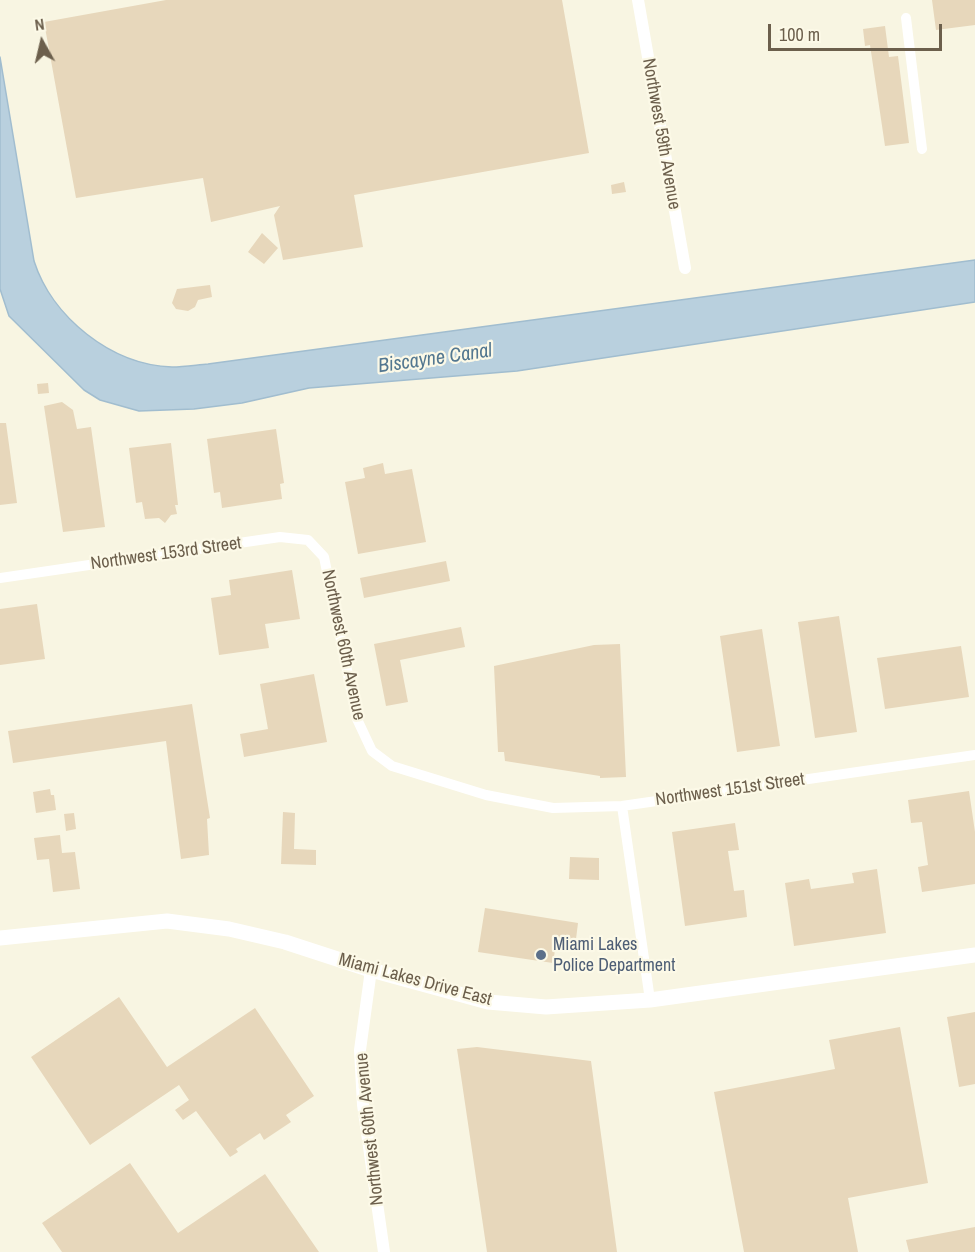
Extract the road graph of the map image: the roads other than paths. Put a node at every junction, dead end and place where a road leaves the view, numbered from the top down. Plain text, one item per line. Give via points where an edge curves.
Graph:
1 (638, 0) edge
2 (906, 18) dead end
3 (922, 149) dead end
4 (685, 268) dead end
5 (324, 557) joint
6 (0, 579) edge
7 (975, 755) edge
8 (486, 795) joint
9 (622, 806) junction
10 (0, 938) edge
11 (975, 955) edge
12 (371, 970) junction
13 (650, 1000) junction
14 (384, 1252) edge

1 - 4 street, Northwest 59th Avenue
2 - 3 street
5 - 6 street, Northwest 153rd Street via 308,540 280,537
5 - 8 street, Northwest 60th Avenue via 357,719 372,751 392,766
7 - 9 street, Northwest 151st Street
8 - 9 street, Northwest 151st Street via 553,808
9 - 13 street
10 - 12 main road, Miami Lakes Drive East via 167,921 285,942
11 - 13 main road, Miami Lakes Drive East
12 - 13 main road, Miami Lakes Drive East via 488,1002 546,1007
12 - 14 street, Northwest 60th Avenue via 360,1050 363,1105

